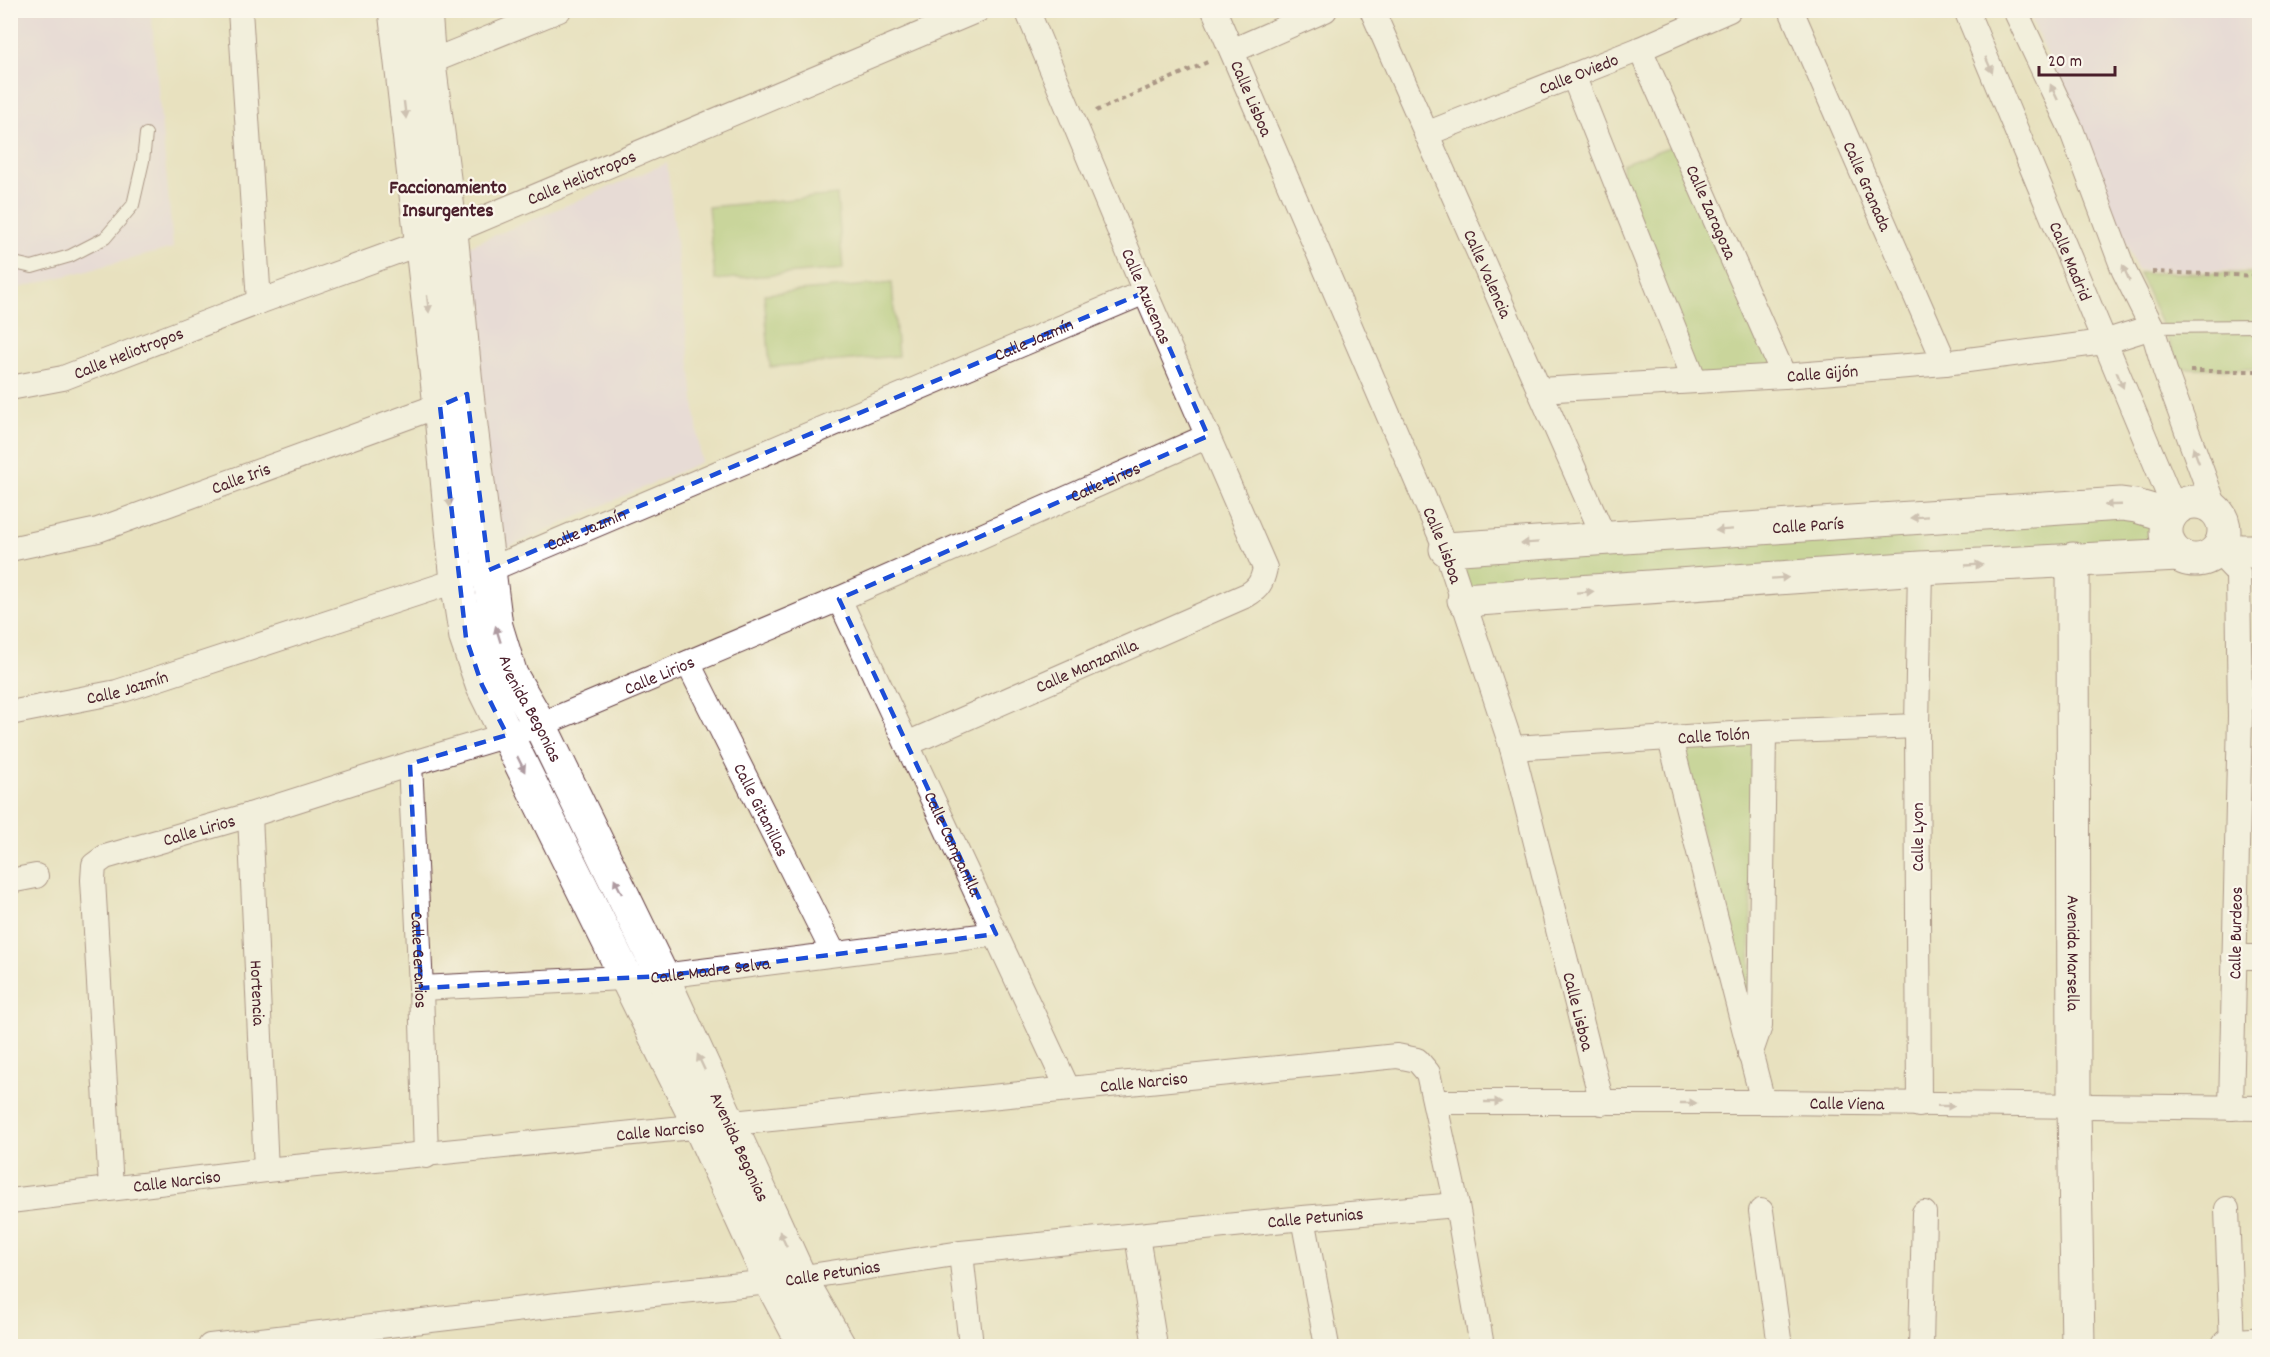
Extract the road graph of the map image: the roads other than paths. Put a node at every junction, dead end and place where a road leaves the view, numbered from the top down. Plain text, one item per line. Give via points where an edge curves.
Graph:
1 (240, 10) edge
2 (395, 10) edge
3 (425, 10) edge
4 (559, 10) edge
5 (978, 10) edge
6 (1027, 10) edge
7 (1214, 10) edge
8 (1325, 10) edge
9 (1372, 10) edge
10 (1729, 10) edge
11 (1791, 10) edge
12 (1966, 10) edge
13 (2016, 10) edge
14 (1640, 49) junction
15 (1232, 51) junction
16 (415, 68) junction
17 (1573, 75) junction
18 (146, 134) dead end
19 (1426, 134) junction
20 (451, 232) junction
21 (420, 242) junction
22 (10, 262) edge
23 (1145, 292) junction
24 (259, 302) junction
25 (2259, 326) edge
26 (2152, 327) junction
27 (2104, 342) junction
28 (1945, 363) junction
29 (1784, 376) junction
30 (1695, 381) junction
31 (10, 387) edge
32 (1539, 390) junction
33 (454, 400) junction
34 (1208, 436) junction
35 (2216, 510) junction
36 (2173, 513) junction
37 (1604, 537) junction
38 (10, 549) edge
39 (1446, 549) junction
40 (2217, 551) junction
41 (2259, 551) edge
42 (2178, 555) junction
43 (2073, 559) junction
44 (1920, 568) junction
45 (489, 570) junction
46 (457, 581) junction
47 (1262, 582) joint
48 (839, 599) junction
49 (1464, 600) junction
50 (688, 663) junction
51 (10, 713) edge
52 (2249, 716) edge
53 (540, 725) junction
54 (1917, 726) junction
55 (1764, 732) junction
56 (507, 735) junction
57 (1670, 740) junction
58 (907, 744) junction
59 (1512, 748) junction
60 (410, 764) junction
61 (250, 815) junction
62 (36, 876) dead end
63 (10, 881) edge
64 (996, 934) junction
65 (834, 954) junction
66 (2234, 957) junction
67 (2259, 957) edge
68 (662, 976) junction
69 (628, 979) junction
70 (422, 988) junction
71 (1750, 1055) junction
72 (1068, 1089) junction
73 (1435, 1102) junction
74 (1763, 1102) junction
75 (1602, 1103) junction
76 (1919, 1105) junction
77 (2074, 1107) junction
78 (2231, 1108) junction
79 (2259, 1108) edge
80 (715, 1125) junction
81 (426, 1156) junction
82 (266, 1170) junction
83 (111, 1188) junction
84 (10, 1201) edge
85 (1457, 1205) junction
86 (2227, 1209) dead end
87 (1761, 1211) dead end
88 (1924, 1213) dead end
89 (1303, 1218) junction
90 (1137, 1236) junction
91 (961, 1253) junction
92 (786, 1280) junction
93 (2259, 1344) edge
94 (2230, 1346) edge
95 (210, 1347) edge
96 (805, 1347) edge
97 (839, 1347) edge
98 (971, 1347) edge
99 (1155, 1347) edge
100 (1328, 1347) edge
101 (1482, 1347) edge
102 (1780, 1347) edge
103 (1921, 1347) edge
104 (2078, 1347) edge

1 - 24 street
2 - 16 street, Avenida Begonias
3 - 16 street, Avenida Begonias
4 - 16 street
5 - 20 street, Calle Heliotropos
6 - 23 street, Calle Azucenas
7 - 15 street, Calle Lisboa
8 - 15 street
9 - 19 street, Calle Valencia
10 - 14 street, Calle Oviedo
11 - 28 street, Calle Granada
12 -> 27 street, Calle Madrid
26 -> 13 street via 2124,271 2071,129
14 - 17 street, Calle Oviedo
14 - 29 street, Calle Zaragoza
15 - 39 street, Calle Lisboa
16 - 20 street, Avenida Begonias
16 -> 21 street, Avenida Begonias
17 - 19 street, Calle Oviedo
17 - 30 street
18 - 22 lane via 133,206 105,238 70,256 32,267
19 - 32 street, Calle Valencia
20 - 21 street, Calle Heliotropos
20 - 33 street, Avenida Begonias
21 - 24 street, Calle Heliotropos
21 -> 33 street, Avenida Begonias
23 - 34 street, Calle Azucenas
23 - 45 street, Calle Jazmín
24 - 31 street, Calle Heliotropos via 63,378
25 - 26 lane
26 - 27 street, Calle Gijón
35 -> 26 street
27 - 28 street, Calle Gijón
27 -> 36 street, Calle Madrid
28 - 29 street, Calle Gijón
29 - 30 street, Calle Gijón
30 - 32 street, Calle Gijón
32 - 37 street, Calle Valencia
33 - 38 street, Calle Iris via 98,530
33 - 45 street, Avenida Begonias
33 -> 46 street, Avenida Begonias
34 - 47 street, Calle Azucenas via 1261,555 1265,568
34 - 48 street, Calle Lirios
35 - 36 street via 2203,502 2188,502
35 - 40 street via 2225,530
36 -> 37 street, Calle París via 2121,504
36 - 42 street via 2166,530 2169,544
37 -> 39 street, Calle París
39 - 49 street, Calle Lisboa
40 - 41 street
40 - 42 street via 2198,560
40 - 52 street, Calle Burdeos via 2238,573
42 - 43 street
44 -> 43 street
43 - 77 street, Avenida Marsella
49 -> 44 street
44 - 54 street, Calle Lyon
45 - 46 street, Calle Jazmín
53 -> 45 street, Avenida Begonias via 511,675 496,626
46 - 51 street, Calle Jazmín via 117,693
46 - 56 street, Avenida Begonias via 469,648
47 - 58 street, Calle Manzanilla via 1247,595
48 - 50 street, Calle Lirios
48 - 58 street, Calle Campanilla
49 - 59 street, Calle Lisboa
50 - 53 street, Calle Lirios
50 - 65 street, Calle Gitanillas
52 - 66 street, Calle Burdeos
53 - 56 street, Calle Lirios
68 -> 53 street, Avenida Begonias
54 - 55 street, Calle Tolón
54 - 76 street, Calle Lyon
55 - 57 street, Calle Tolón
55 - 71 street via 1760,1026
56 - 60 street, Calle Lirios
56 -> 69 street, Avenida Begonias
57 - 59 street, Calle Tolón
57 - 71 street
58 - 64 street, Calle Campanilla
59 - 75 street, Calle Lisboa
60 - 61 street, Calle Lirios
60 - 70 street, Calle Geranios
61 - 82 street, Hortencia
61 - 83 street, Calle Lirios via 105,857 94,865
62 - 63 street
64 - 65 street, Calle Madre Selva
64 - 72 street, Calle Campanilla
65 - 68 street, Calle Madre Selva
66 - 67 street
66 - 78 street, Calle Burdeos
68 - 69 street, Calle Madre Selva
80 -> 68 street, Avenida Begonias
69 - 70 street, Calle Madre Selva
69 - 80 street, Avenida Begonias
70 - 81 street, Calle Geranios
71 - 74 street
72 - 73 street, Calle Narciso via 1397,1056 1417,1060 1428,1074
72 - 80 street, Calle Narciso
73 -> 75 street, Calle Viena
73 - 85 street
75 -> 74 street, Calle Viena
74 - 76 street, Calle Viena
76 -> 77 street, Calle Viena
77 - 78 street, Calle Viena
77 - 104 street, Avenida Marsella
78 - 79 street, Calle Viena
80 - 81 street, Calle Narciso
80 - 92 street, Avenida Begonias
81 - 82 street, Calle Narciso
82 - 83 street, Calle Narciso
83 - 84 street, Calle Narciso
85 - 89 street, Calle Petunias
85 - 101 street
86 - 94 street
87 - 102 street
88 - 103 street
89 - 90 street, Calle Petunias
89 - 100 street
90 - 91 street, Calle Petunias
90 - 99 street
91 - 92 street, Calle Petunias
91 - 98 street
92 - 95 street, Calle Petunias
92 - 96 street, Avenida Begonias
92 - 97 street, Avenida Begonias
93 - 94 street

